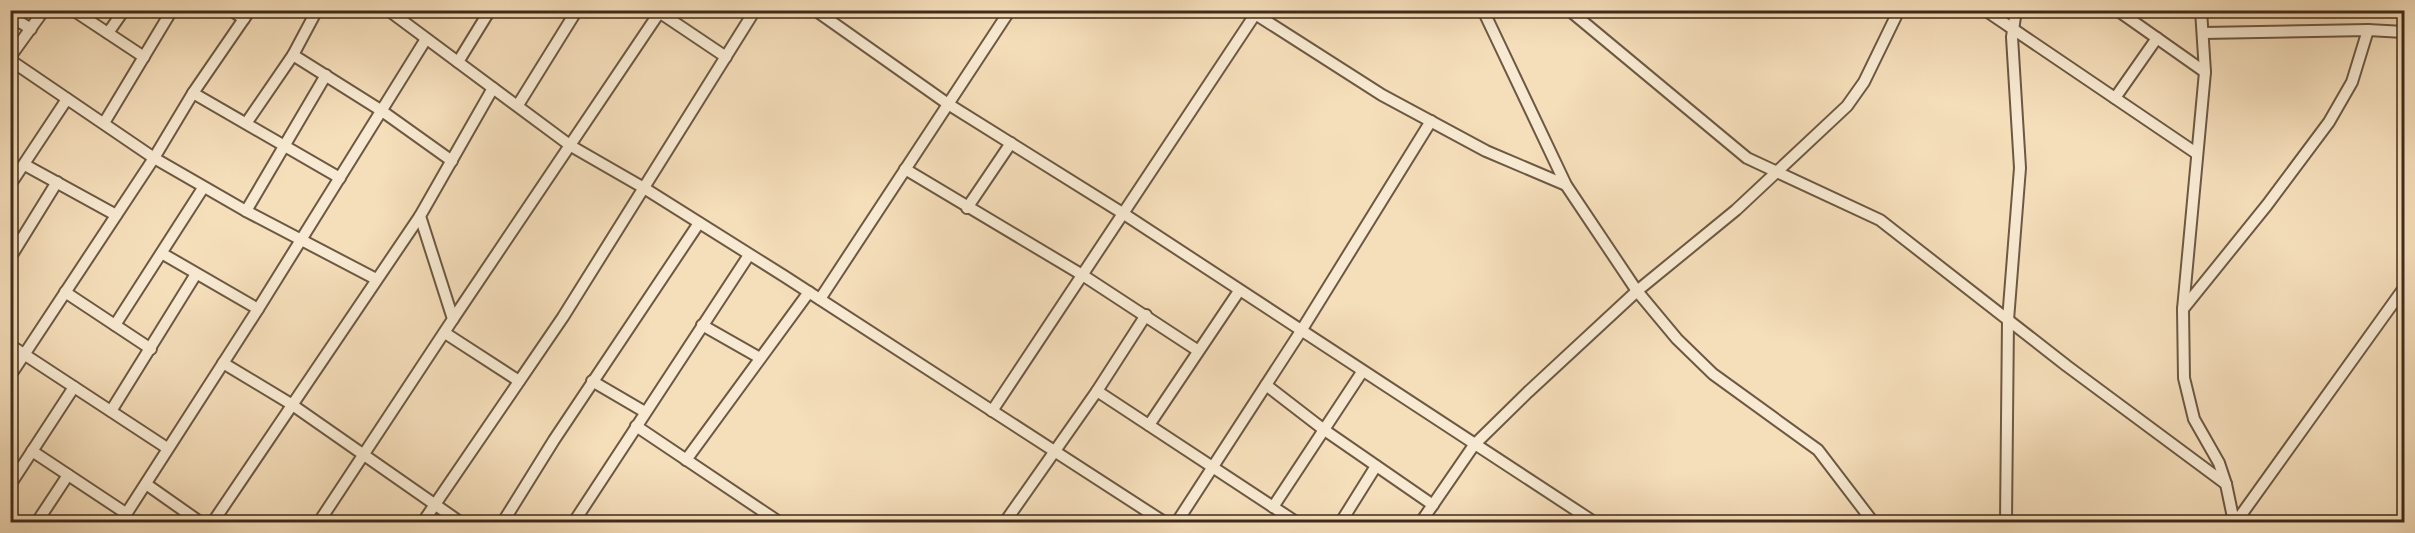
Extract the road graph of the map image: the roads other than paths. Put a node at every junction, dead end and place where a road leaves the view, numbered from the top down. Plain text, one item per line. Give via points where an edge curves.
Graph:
1 (45, 10) edge
2 (73, 10) edge
3 (123, 10) edge
4 (172, 10) edge
5 (231, 10) edge
6 (317, 10) edge
7 (490, 10) edge
8 (577, 10) edge
9 (755, 10) edge
10 (814, 10) edge
11 (1010, 10) edge
12 (1483, 10) edge
13 (1569, 10) edge
14 (1899, 10) edge
15 (1985, 10) edge
16 (2016, 10) edge
17 (2117, 10) edge
18 (2201, 10) edge
19 (659, 11) edge
20 (394, 12) edge
21 (1254, 12) edge
22 (247, 15) edge
23 (10, 16) edge
24 (31, 29) junction
25 (2013, 29) junction
26 (2368, 30) junction
27 (2404, 32) edge
28 (108, 33) junction
29 (2203, 33) junction
30 (2157, 38) junction
31 (426, 39) junction
32 (294, 55) junction
33 (144, 57) junction
34 (726, 57) junction
35 (10, 58) edge
36 (458, 62) junction
37 (2205, 72) junction
38 (326, 75) junction
39 (493, 88) junction
40 (193, 93) junction
41 (2115, 98) junction
42 (67, 99) junction
43 (948, 104) junction
44 (518, 105) junction
45 (382, 111) junction
46 (1431, 121) junction
47 (247, 122) junction
48 (104, 123) junction
49 (1011, 143) junction
50 (284, 145) junction
51 (571, 146) junction
52 (2196, 153) junction
53 (154, 158) junction
54 (452, 161) junction
55 (24, 165) junction
56 (905, 169) junction
57 (1776, 171) junction
58 (340, 178) junction
59 (57, 182) junction
60 (10, 185) edge
61 (1566, 185) junction
62 (203, 188) junction
63 (644, 188) junction
64 (967, 208) junction
65 (246, 211) junction
66 (1124, 214) junction
67 (116, 215) junction
68 (420, 216) junction
69 (699, 223) junction
70 (300, 239) junction
71 (11, 254) edge
72 (163, 254) junction
73 (749, 255) junction
74 (196, 274) junction
75 (1084, 276) junction
76 (376, 279) junction
77 (2404, 288) edge
78 (1239, 291) junction
79 (1637, 291) junction
80 (65, 292) junction
81 (809, 292) junction
82 (820, 299) junction
83 (258, 309) junction
84 (2183, 309) junction
85 (1146, 315) junction
86 (453, 318) junction
87 (2008, 320) junction
88 (115, 325) junction
89 (702, 325) junction
90 (1301, 331) junction
91 (445, 333) junction
92 (10, 345) edge
93 (151, 349) junction
94 (1197, 350) junction
95 (24, 355) junction
96 (760, 358) junction
97 (223, 363) junction
98 (1362, 372) junction
99 (10, 376) edge
100 (519, 381) junction
101 (592, 381) junction
102 (1266, 385) junction
103 (74, 387) junction
104 (1097, 391) junction
105 (291, 404) junction
106 (111, 411) junction
107 (992, 411) junction
108 (645, 412) junction
109 (1149, 425) junction
110 (636, 426) junction
111 (1323, 429) junction
112 (1474, 445) junction
113 (167, 448) junction
114 (1053, 451) junction
115 (32, 452) junction
116 (365, 454) junction
117 (686, 460) junction
118 (1377, 466) junction
119 (1212, 468) junction
120 (68, 475) junction
121 (146, 484) junction
122 (2226, 484) junction
123 (10, 485) edge
124 (434, 505) junction
125 (1433, 505) junction
126 (1273, 507) junction
127 (124, 518) edge
128 (37, 522) edge
129 (200, 522) edge
130 (213, 522) edge
131 (320, 522) edge
132 (423, 522) edge
133 (460, 522) edge
134 (503, 522) edge
135 (574, 522) edge
136 (779, 522) edge
137 (1005, 522) edge
138 (1164, 522) edge
139 (1177, 522) edge
140 (1296, 522) edge
141 (1341, 522) edge
142 (1421, 522) edge
143 (1594, 522) edge
144 (1873, 522) edge
145 (2006, 522) edge
146 (2235, 522) edge

1 - 24 street
2 - 28 street
3 - 28 street
4 - 33 street
5 - 22 street
6 - 32 street
7 - 36 street
8 - 44 street
9 - 34 street
10 - 43 street
11 - 43 street
12 - 61 street
13 - 57 street via 1747,158
14 - 57 street via 1864,82 1847,106
15 - 25 street
16 - 25 street
17 - 30 street
18 - 29 street
19 - 34 street
19 - 51 street
20 - 31 street
21 - 46 street via 1362,83
21 - 66 street
22 - 40 street
23 - 24 street
24 - 35 street
25 - 41 street
25 - 87 street via 2020,168
26 - 27 street
26 - 29 street
26 - 84 street via 2352,82 2329,122
28 - 33 street
29 - 37 street
30 - 37 street
30 - 41 street
31 - 36 street
31 - 45 street
32 - 38 street
32 - 47 street
33 - 48 street
34 - 63 street
35 - 42 street
36 - 39 street
37 - 52 street
38 - 45 street
38 - 50 street
39 - 44 street
39 - 54 street
40 - 47 street
40 - 53 street
41 - 52 street
42 - 48 street
42 - 55 street
43 - 49 street
43 - 56 street
44 - 51 street
45 - 54 street
45 - 58 street
46 - 61 street via 1486,151
46 - 90 street
47 - 50 street
48 - 53 street
49 - 64 street
49 - 66 street
50 - 58 street
50 - 65 street
51 - 63 street
51 - 86 street
52 - 84 street
53 - 62 street
53 - 67 street
54 - 68 street
55 - 59 street
55 - 60 street
56 - 64 street
56 - 82 street
57 - 79 street via 1736,210
57 - 87 street via 1880,220
58 - 70 street
59 - 67 street
59 - 71 street
61 - 79 street
62 - 65 street
62 - 72 street
63 - 69 street
63 - 100 street
64 - 75 street
65 - 70 street
66 - 75 street
66 - 78 street
67 - 80 street
68 - 76 street
68 - 86 street
69 - 73 street
69 - 101 street
70 - 76 street
70 - 83 street
72 - 74 street
72 - 88 street
73 - 81 street
73 - 89 street
74 - 83 street
74 - 93 street
75 - 85 street
75 - 107 street
76 - 105 street
77 - 146 street
78 - 90 street
78 - 94 street
79 - 112 street
79 - 144 street via 1713,374 1818,450
80 - 88 street
80 - 95 street
81 - 82 street
81 - 96 street
82 - 107 street
83 - 97 street
84 - 122 street via 2184,378 2194,419
85 - 94 street
85 - 104 street
86 - 91 street
87 - 122 street
87 - 145 street
88 - 93 street
89 - 96 street
89 - 108 street
90 - 98 street
90 - 102 street
91 - 100 street
91 - 116 street
92 - 95 street
93 - 106 street
94 - 109 street
95 - 99 street
95 - 103 street
96 - 117 street
97 - 105 street
97 - 113 street
98 - 111 street
98 - 112 street
100 - 124 street
101 - 108 street
101 - 134 street
102 - 111 street
102 - 119 street
103 - 106 street
103 - 115 street
104 - 109 street
104 - 114 street
105 - 116 street
105 - 130 street
106 - 113 street
107 - 114 street
108 - 110 street
109 - 119 street
110 - 117 street
110 - 135 street
111 - 118 street
111 - 126 street
112 - 125 street
112 - 143 street
113 - 121 street
114 - 137 street
114 - 138 street
115 - 120 street
115 - 123 street
116 - 124 street
116 - 131 street
117 - 136 street
118 - 125 street
118 - 141 street
119 - 126 street
119 - 139 street
120 - 127 street
120 - 128 street
121 - 127 street
121 - 129 street
122 - 146 street
124 - 132 street
124 - 133 street
125 - 142 street
126 - 140 street

